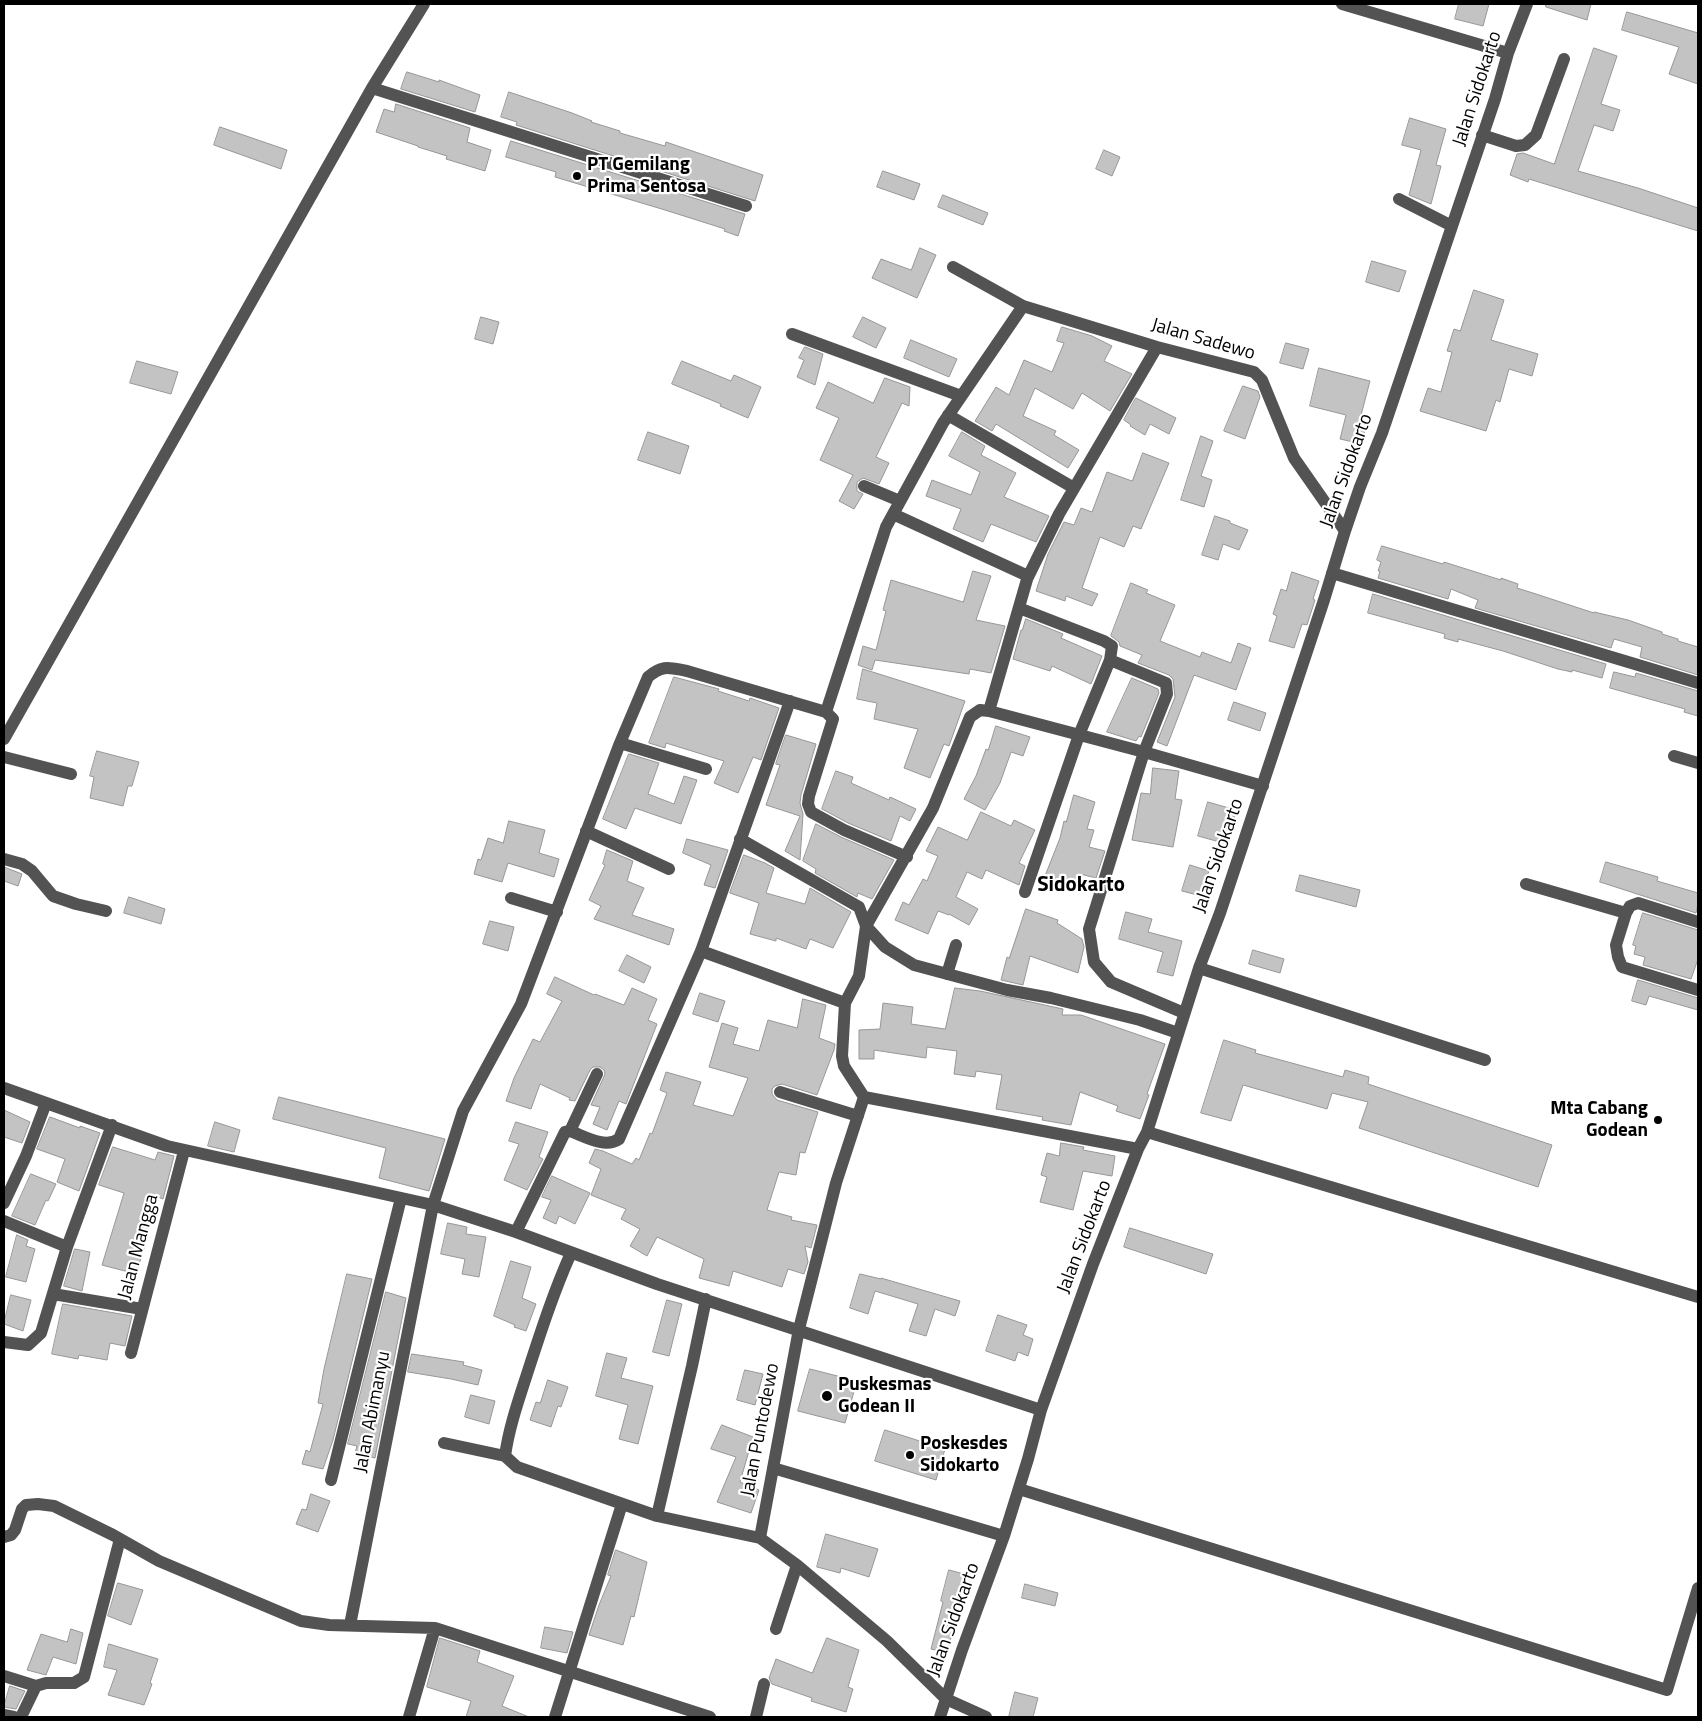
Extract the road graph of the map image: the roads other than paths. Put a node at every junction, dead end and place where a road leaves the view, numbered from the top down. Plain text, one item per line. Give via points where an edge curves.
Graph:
1 (424, 4) edge
2 (1342, 4) edge
3 (1527, 4) edge
4 (1508, 53) junction
5 (1564, 60) dead end
6 (372, 88) junction
7 (1482, 135) junction
8 (1399, 200) dead end
9 (746, 206) dead end
10 (1452, 226) junction
11 (953, 267) dead end
12 (1023, 306) junction
13 (792, 334) dead end
14 (1157, 347) junction
15 (961, 396) junction
16 (948, 415) junction
17 (864, 486) dead end
18 (1074, 488) junction
19 (900, 500) junction
20 (893, 514) junction
21 (1344, 532) junction
22 (1332, 573) junction
23 (1028, 577) junction
24 (1019, 608) junction
25 (1110, 660) junction
26 (1698, 683) edge
27 (790, 701) junction
28 (989, 711) junction
29 (826, 712) junction
30 (1079, 735) junction
31 (4, 739) edge
32 (620, 743) junction
33 (1144, 752) junction
34 (1674, 756) dead end
35 (4, 757) edge
36 (1698, 763) edge
37 (706, 770) dead end
38 (70, 774) dead end
39 (1263, 786) junction
40 (586, 831) junction
41 (740, 839) junction
42 (907, 857) junction
43 (4, 859) edge
44 (669, 869) dead end
45 (1526, 884) dead end
46 (1025, 892) dead end
47 (511, 898) dead end
48 (106, 911) dead end
49 (557, 912) junction
50 (1626, 913) junction
51 (1698, 922) edge
52 (866, 926) junction
53 (956, 945) dead end
54 (701, 951) junction
55 (1199, 968) junction
56 (947, 974) junction
57 (1698, 990) edge
58 (846, 1004) junction
59 (1184, 1013) junction
60 (1178, 1033) junction
61 (1485, 1060) dead end
62 (597, 1074) dead end
63 (4, 1088) edge
64 (780, 1092) dead end
65 (864, 1097) junction
66 (46, 1103) junction
67 (858, 1116) junction
68 (112, 1125) junction
69 (570, 1131) junction
70 (1147, 1132) junction
71 (1138, 1149) junction
72 (184, 1150) junction
73 (401, 1198) junction
74 (4, 1202) edge
75 (433, 1205) junction
76 (4, 1221) edge
77 (516, 1232) junction
78 (67, 1247) junction
79 (571, 1253) junction
80 (53, 1294) junction
81 (1698, 1298) edge
82 (706, 1299) junction
83 (142, 1309) junction
84 (799, 1330) junction
85 (4, 1342) edge
86 (131, 1353) dead end
87 (1042, 1410) junction
88 (444, 1443) dead end
89 (505, 1456) junction
90 (773, 1468) junction
91 (331, 1480) dead end
92 (1019, 1489) junction
93 (622, 1504) junction
94 (657, 1516) junction
95 (1004, 1536) junction
96 (4, 1537) edge
97 (760, 1538) junction
98 (120, 1539) junction
99 (797, 1565) junction
100 (1698, 1588) edge
101 (350, 1625) junction
102 (435, 1628) junction
103 (776, 1629) dead end
104 (569, 1672) junction
105 (4, 1676) edge
106 (764, 1684) dead end
107 (36, 1686) junction
108 (946, 1700) junction
109 (4, 1715) edge
110 (14, 1717) edge
111 (21, 1717) edge
112 (409, 1717) edge
113 (555, 1717) edge
114 (710, 1717) edge
115 (756, 1717) edge
116 (940, 1717) edge
117 (986, 1717) edge

1 - 6 street
2 - 4 street
3 - 4 street, Jalan Sidokarto
4 - 7 street, Jalan Sidokarto
5 - 7 street via 1536,135 1525,145 1516,146
6 - 9 street
6 - 31 street
7 - 10 street, Jalan Sidokarto
8 - 10 street
10 - 21 street, Jalan Sidokarto via 1382,433
11 - 12 street, Jalan Sadewo
12 - 14 street, Jalan Sadewo
12 - 15 street
13 - 15 street
14 - 18 street
14 - 21 street, Jalan Sadewo via 1254,372 1262,380 1294,458
15 - 16 street
16 - 18 street
16 - 19 street
17 - 19 street
18 - 23 street
19 - 20 street
20 - 23 street
20 - 29 street
21 - 22 street, Jalan Sidokarto
22 - 26 street
22 - 39 street, Jalan Sidokarto
23 - 24 street
24 - 25 street via 1104,640 1112,646
24 - 28 street
25 - 30 street
25 - 33 street via 1166,683 1168,687
27 - 29 street, Jalan Abimanyu
27 - 32 street, Jalan Abimanyu via 687,671 666,667 657,669 648,677
27 - 41 street
28 - 30 street
28 - 42 street via 980,710 970,717 933,808
29 - 42 street via 833,719 808,804 811,812
30 - 33 street
30 - 46 street
32 - 37 street
32 - 40 street, Jalan Abimanyu
33 - 39 street
33 - 59 street via 1089,929 1094,962 1111,982
34 - 36 street
35 - 38 street
39 - 55 street, Jalan Sidokarto
40 - 44 street
40 - 49 street, Jalan Abimanyu
41 - 52 street via 859,908
41 - 54 street
42 - 52 street
43 - 48 street via 32,870 53,896
45 - 50 street
47 - 49 street
49 - 75 street, Jalan Abimanyu via 521,1004 463,1111
50 - 51 street via 1630,906 1638,904
50 - 57 street via 1616,945 1622,967
52 - 56 street via 884,947 898,956 914,965
52 - 58 street via 859,976
53 - 56 street
54 - 58 street
54 - 69 street via 619,1139 604,1144
55 - 59 street, Jalan Sidokarto
55 - 61 street
56 - 60 street via 1123,1016
58 - 65 street via 842,1056 844,1066
59 - 60 street, Jalan Sidokarto
60 - 70 street, Jalan Sidokarto
62 - 69 street
63 - 66 street
64 - 67 street
65 - 67 street, Jalan Puntodewo
65 - 71 street
66 - 68 street
66 - 74 street
67 - 84 street, Jalan Puntodewo via 836,1184
68 - 72 street
68 - 78 street
69 - 77 street via 562,1135
70 - 71 street, Jalan Sidokarto
70 - 81 street
71 - 87 street, Jalan Sidokarto via 1093,1264
72 - 73 street
72 - 83 street, Jalan Mangga
73 - 75 street
73 - 91 street
75 - 77 street
75 - 101 street, Jalan Abimanyu
76 - 78 street
77 - 79 street
78 - 80 street
79 - 82 street
79 - 89 street via 534,1354 508,1435
80 - 83 street
80 - 85 street via 41,1333 28,1344
82 - 84 street
82 - 94 street
83 - 86 street, Jalan Mangga
84 - 87 street
84 - 90 street, Jalan Puntodewo
87 - 92 street, Jalan Sidokarto
88 - 89 street
89 - 93 street via 517,1468
90 - 95 street
90 - 97 street, Jalan Puntodewo
92 - 95 street, Jalan Sidokarto
92 - 100 street via 1667,1690
93 - 94 street
93 - 104 street
94 - 97 street
95 - 108 street, Jalan Sidokarto
96 - 98 street via 15,1530 26,1505 38,1504 54,1506
97 - 99 street
98 - 101 street via 159,1561 300,1621
98 - 107 street via 84,1677 74,1683
99 - 103 street
99 - 108 street via 886,1641
101 - 102 street
102 - 104 street
102 - 112 street
104 - 113 street
104 - 114 street
105 - 107 street
106 - 115 street
107 - 111 street
108 - 116 street, Jalan Sidokarto
108 - 117 street
109 - 110 street

